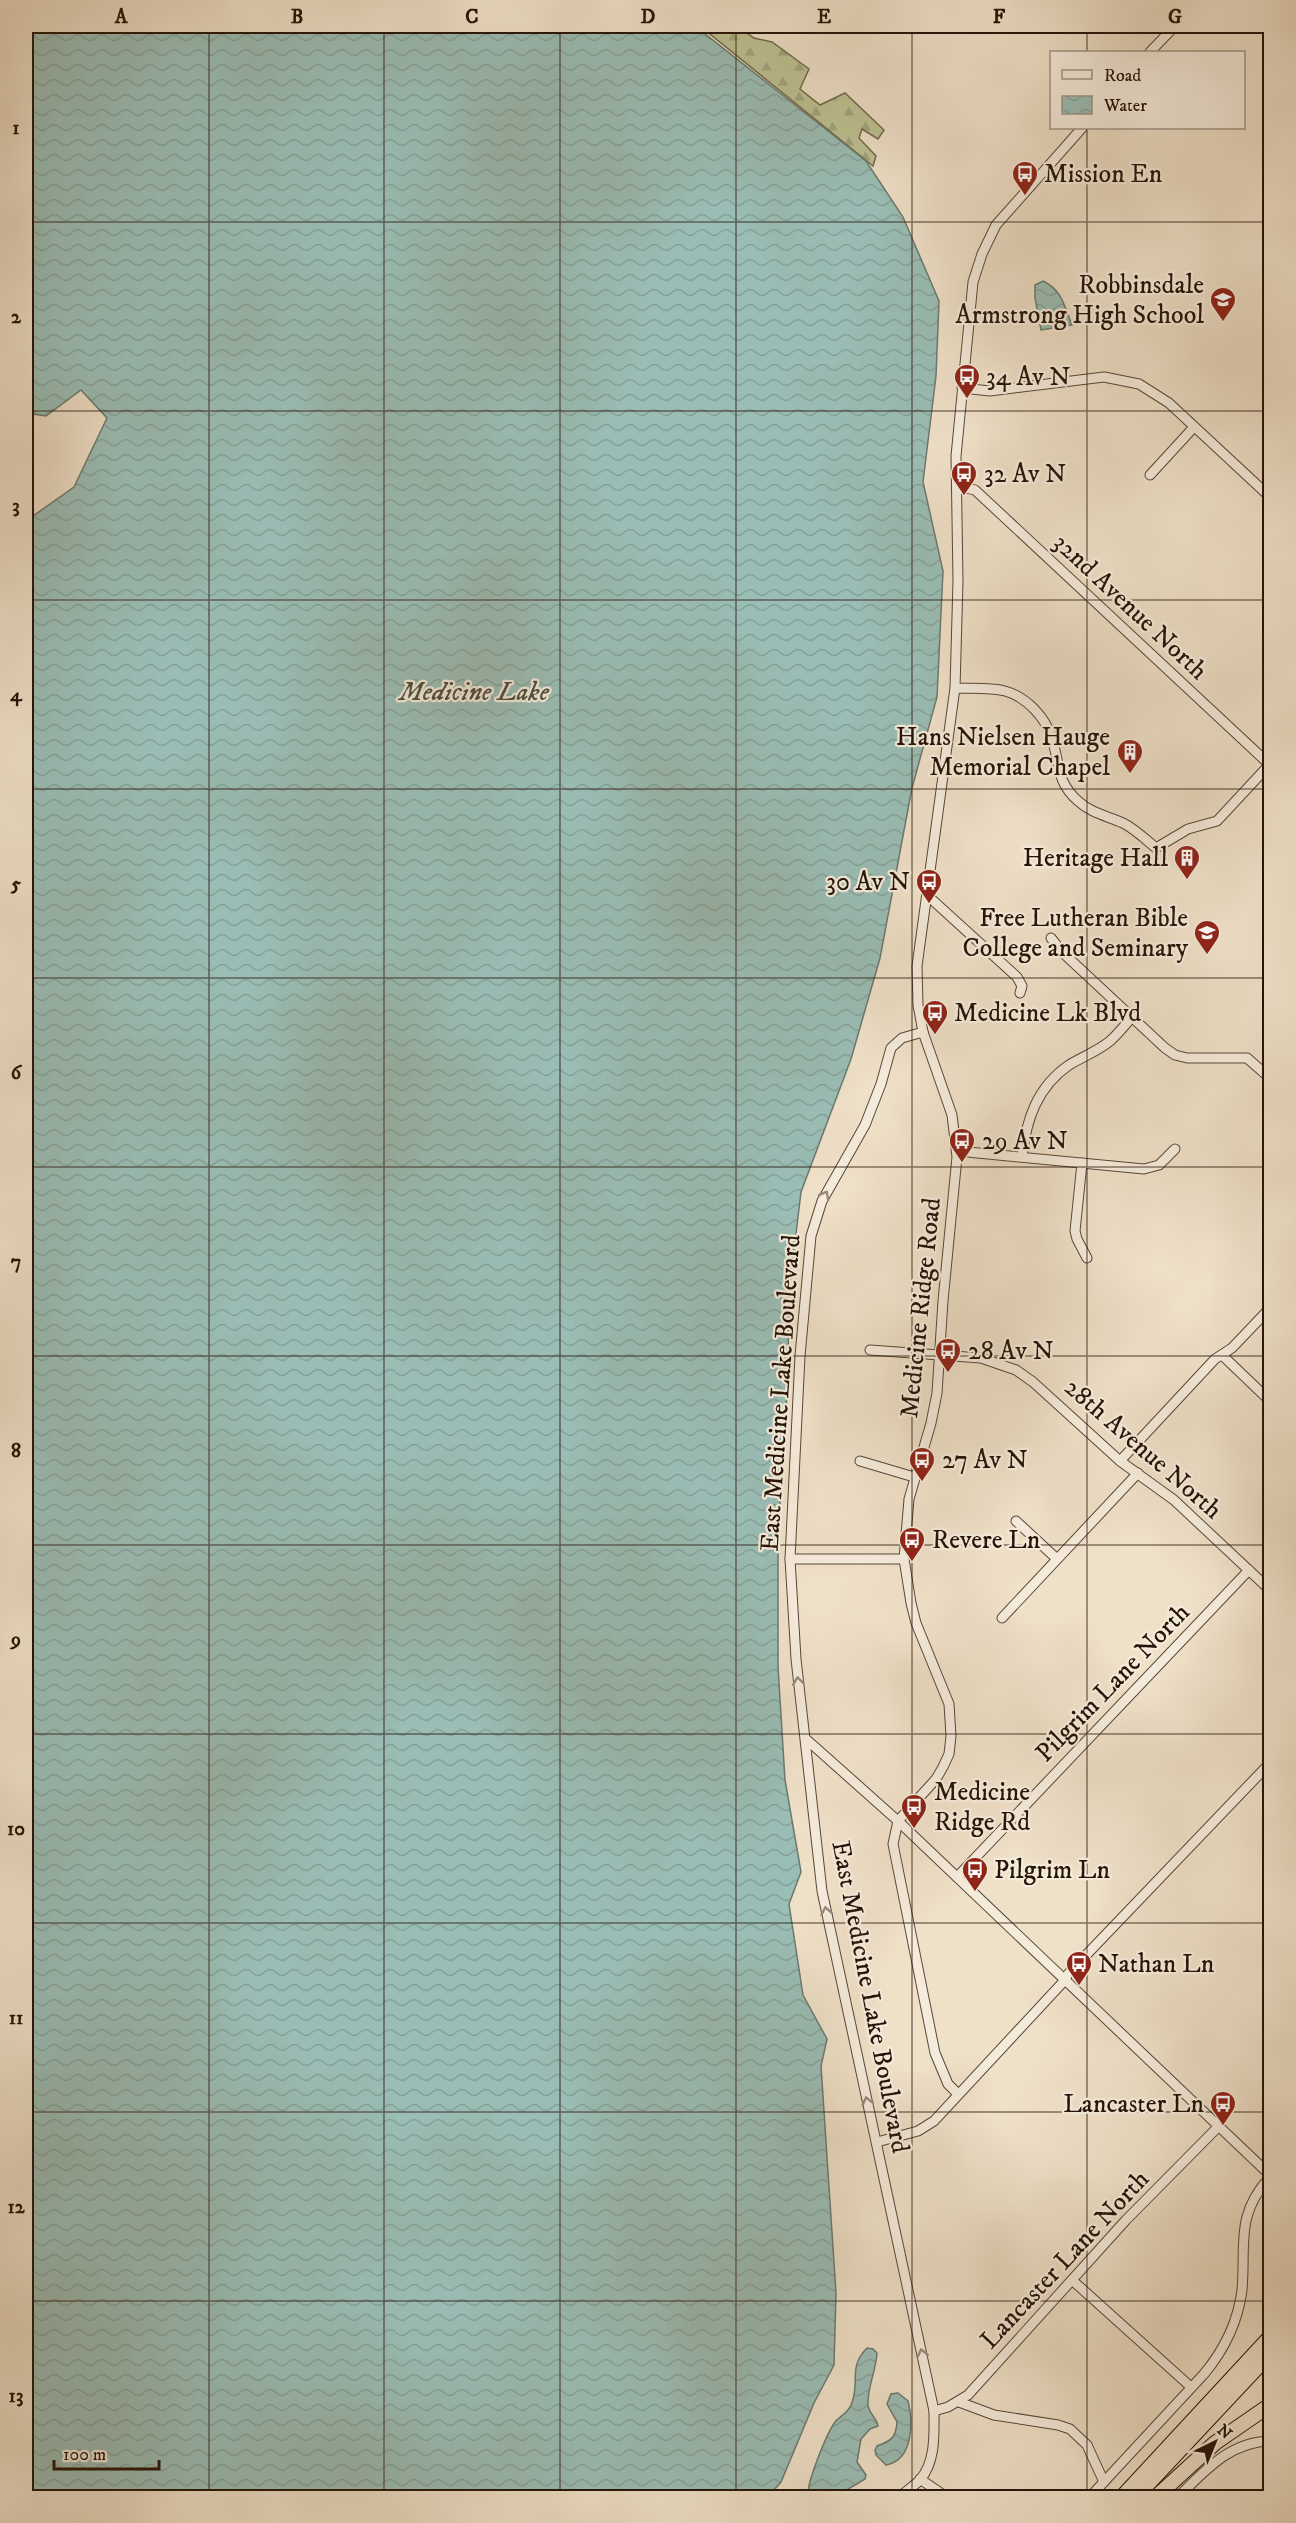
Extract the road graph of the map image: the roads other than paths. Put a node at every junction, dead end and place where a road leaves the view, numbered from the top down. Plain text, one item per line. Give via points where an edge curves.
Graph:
1 (1174, 26) edge
2 (1151, 51) edge
3 (1081, 129) edge
4 (962, 388) junction
5 (1194, 427) junction
6 (1150, 475) dead end
7 (958, 486) junction
8 (1270, 497) edge
9 (955, 688) junction
10 (1270, 765) edge
11 (928, 896) junction
12 (1051, 938) dead end
13 (1020, 993) dead end
14 (1132, 1017) junction
15 (923, 1032) junction
16 (1270, 1078) edge
17 (1175, 1149) dead end
18 (957, 1151) junction
19 (1022, 1157) junction
20 (1082, 1163) junction
21 (1087, 1258) dead end
22 (1270, 1308) edge
23 (870, 1350) dead end
24 (940, 1354) junction
25 (1222, 1355) junction
26 (1270, 1401) edge
27 (860, 1461) dead end
28 (1120, 1461) junction
29 (1138, 1473) junction
30 (914, 1477) junction
31 (1016, 1521) dead end
32 (790, 1559) junction
33 (904, 1559) junction
34 (1057, 1559) junction
35 (1249, 1570) junction
36 (1270, 1590) edge
37 (1002, 1618) dead end
38 (806, 1739) junction
39 (1270, 1763) edge
40 (898, 1821) junction
41 (957, 1877) junction
42 (1065, 1980) junction
43 (958, 2094) junction
44 (1219, 2126) junction
45 (877, 2142) junction
46 (1270, 2176) edge
47 (1072, 2280) junction
48 (1270, 2337) edge
49 (1270, 2354) edge
50 (1191, 2388) junction
51 (959, 2402) junction
52 (1270, 2405) edge
53 (934, 2411) junction
54 (1270, 2441) edge
55 (920, 2479) junction
56 (1104, 2482) junction
57 (898, 2498) edge
58 (948, 2498) edge
59 (1089, 2498) edge
60 (1121, 2498) edge
61 (1135, 2498) edge
62 (1155, 2498) edge
63 (1177, 2498) edge

1 - 2 street
3 - 4 street via 1024,191 988,240 974,282
4 - 5 street via 990,391 1086,378 1122,379 1155,392
4 - 7 street via 956,456
5 - 6 street
5 - 8 street
7 - 9 street
7 - 10 street, 32nd Avenue North via 975,490
9 - 10 street via 1007,692 1026,702 1047,726 1060,778 1077,801 1122,822 1156,848 1188,829 1217,821
9 - 11 street
11 - 13 street via 1017,977 1022,986
11 - 15 street via 917,966
12 - 14 street
14 - 16 street via 1175,1054 1187,1058 1247,1058
14 - 19 street via 1108,1042 1067,1066 1043,1091 1025,1127
15 - 18 street, Medicine Ridge Road via 952,1115
32 -> 15 street, East Medicine Lake Boulevard via 800,1356 811,1236 822,1201 865,1125 891,1048 902,1038
17 - 20 street via 1153,1168
18 - 19 street
18 - 24 street, Medicine Ridge Road
19 - 20 street
20 - 21 street via 1075,1231
22 - 25 street
23 - 24 street, 28th Avenue North
24 - 28 street, 28th Avenue North via 981,1358 1016,1370
24 - 30 street, Medicine Ridge Road via 931,1423
25 - 26 street
25 - 28 street
27 - 30 street
28 - 29 street, 28th Avenue North
29 - 34 street
29 - 35 street, 28th Avenue North via 1174,1500
30 - 33 street, Medicine Ridge Road
31 - 34 street
32 - 33 street
38 -> 32 street, East Medicine Lake Boulevard via 791,1610
33 - 40 street, Medicine Ridge Road via 916,1623 949,1704 951,1736 949,1754 936,1779
34 - 37 street
35 - 36 street, 28th Avenue North
35 - 41 street, Pilgrim Lane North
38 - 40 street
45 -> 38 street, East Medicine Lake Boulevard via 822,1891
39 - 42 street
40 - 41 street
40 - 43 street via 893,1844 935,2053 948,2084
41 - 42 street
42 - 43 street
42 - 44 street
43 - 45 street via 923,2128
44 - 46 street
44 - 47 street, Lancaster Lane North
53 -> 45 street, East Medicine Lake Boulevard
46 - 50 street via 1245,2218 1241,2293 1231,2333 1213,2363
47 - 50 street
47 - 51 street, Lancaster Lane North
48 - 60 highway
49 - 61 highway
50 - 56 street
51 - 53 street, Lancaster Lane North
51 - 56 street via 994,2415 1070,2429 1087,2445
52 - 62 highway via 1215,2443
53 - 55 street, East Medicine Lake Boulevard via 934,2448
54 - 63 street via 1248,2443 1224,2454
55 - 57 street, East Medicine Lake Boulevard
55 - 58 street
56 - 59 street

